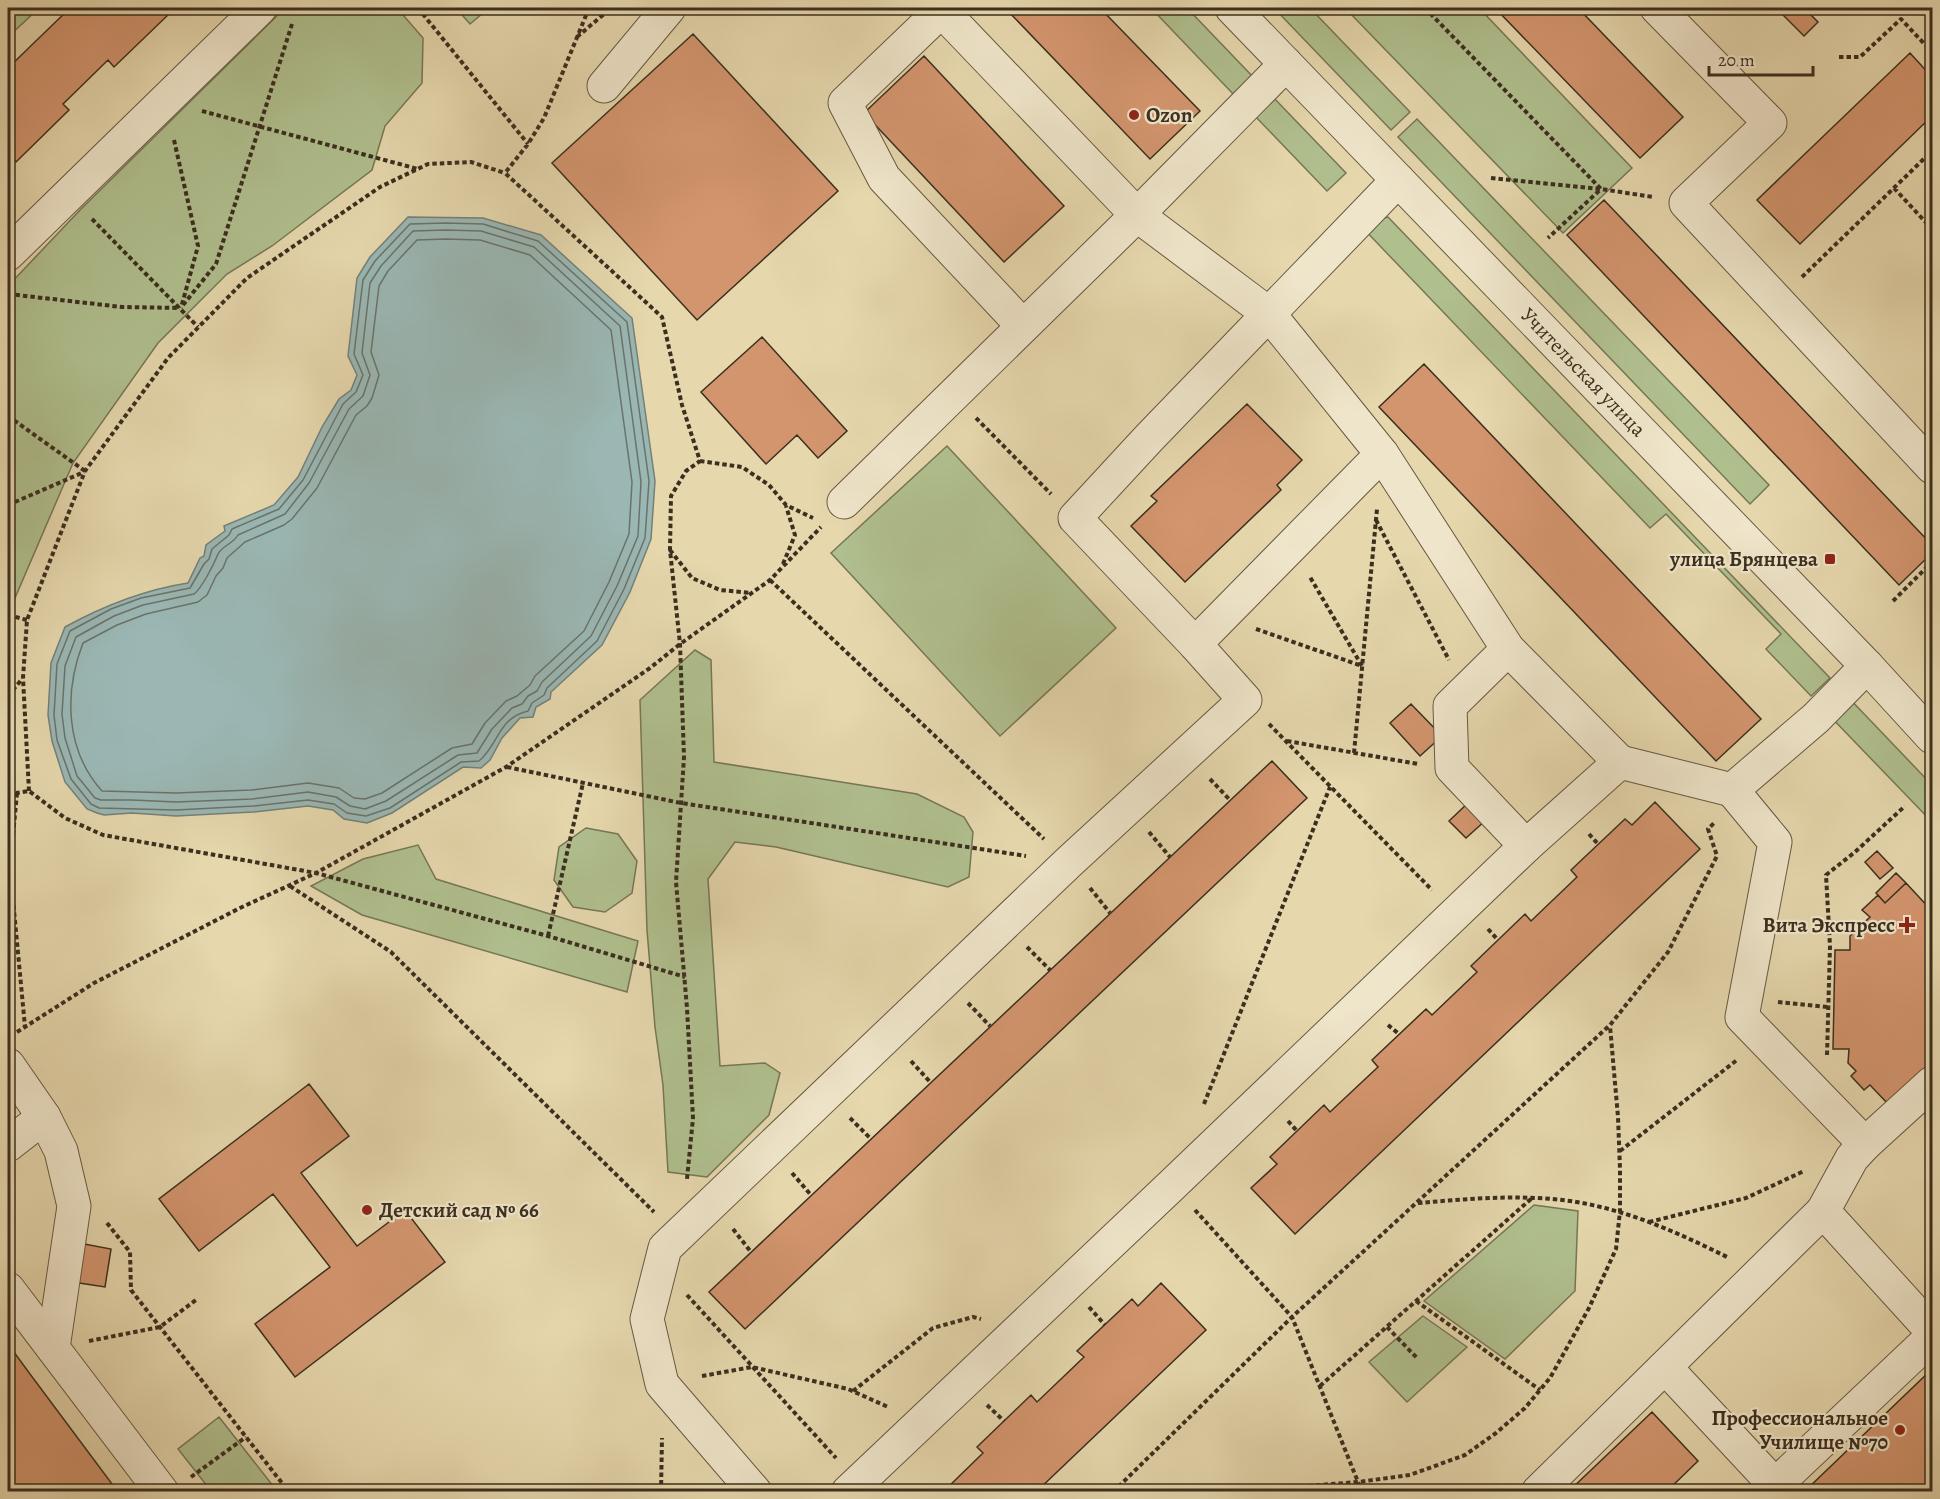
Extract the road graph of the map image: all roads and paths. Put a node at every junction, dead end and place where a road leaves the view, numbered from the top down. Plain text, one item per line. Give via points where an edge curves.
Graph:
1 (260, 8) edge
2 (418, 8) edge
3 (589, 8) edge
4 (610, 8) edge
5 (669, 8) edge
6 (1232, 8) edge
7 (1425, 8) edge
8 (1657, 8) edge
9 (943, 9) edge
10 (294, 18) dead end
11 (577, 37) junction
12 (1932, 52) edge
13 (1839, 57) dead end
14 (1286, 63) junction
15 (604, 86) dead end
16 (165, 100) junction
17 (260, 126) junction
18 (528, 144) junction
19 (1932, 151) edge
20 (418, 169) junction
21 (505, 173) junction
22 (1491, 178) dead end
23 (1398, 180) junction
24 (1894, 188) junction
25 (1601, 189) junction
26 (68, 196) junction
27 (1686, 203) junction
28 (1137, 215) junction
29 (1932, 229) edge
30 (1548, 238) dead end
31 (8, 254) edge
32 (1795, 269) dead end
33 (8, 294) edge
34 (181, 308) junction
35 (1269, 314) junction
36 (1023, 326) junction
37 (199, 327) junction
38 (953, 395) junction
39 (8, 416) edge
40 (1382, 454) junction
41 (700, 461) junction
42 (1932, 467) edge
43 (85, 471) junction
44 (8, 505) edge
45 (786, 505) junction
46 (834, 512) junction
47 (1075, 518) junction
48 (1376, 519) junction
49 (1292, 546) junction
50 (670, 550) junction
51 (1932, 562) edge
52 (782, 568) junction
53 (770, 580) junction
54 (751, 593) junction
55 (1893, 601) dead end
56 (8, 615) edge
57 (1222, 618) junction
58 (27, 620) junction
59 (680, 644) junction
60 (1196, 644) junction
61 (1509, 649) junction
62 (1362, 666) junction
63 (1867, 666) junction
64 (23, 678) junction
65 (1465, 691) junction
66 (8, 696) edge
67 (1245, 700) junction
68 (1932, 737) edge
69 (1285, 741) junction
70 (1354, 753) junction
71 (1620, 762) junction
72 (506, 767) junction
73 (1452, 768) junction
74 (583, 783) junction
75 (1732, 790) junction
76 (8, 791) edge
77 (28, 791) junction
78 (16, 793) junction
79 (681, 803) junction
80 (1905, 806) dead end
81 (1526, 846) junction
82 (1069, 862) junction
83 (316, 873) junction
84 (290, 886) junction
85 (1110, 913) dead end
86 (1455, 913) junction
87 (548, 936) junction
88 (1668, 952) dead end
89 (685, 978) junction
90 (1746, 998) junction
91 (1828, 1007) junction
92 (1610, 1025) junction
93 (25, 1027) junction
94 (16, 1032) dead end
95 (1834, 1063) dead end
96 (1734, 1064) dead end
97 (8, 1065) edge
98 (1932, 1083) edge
99 (44, 1117) junction
100 (8, 1144) edge
101 (1865, 1144) junction
102 (1619, 1151) junction
103 (1811, 1168) dead end
104 (686, 1185) dead end
105 (1533, 1198) junction
106 (1417, 1203) junction
107 (74, 1206) junction
108 (1620, 1211) junction
109 (1823, 1211) junction
110 (1649, 1222) junction
111 (678, 1236) junction
112 (660, 1266) junction
113 (1759, 1274) junction
114 (8, 1289) edge
115 (196, 1300) dead end
116 (1416, 1301) junction
117 (1292, 1317) junction
118 (160, 1327) junction
119 (1387, 1327) junction
120 (1018, 1331) junction
121 (1932, 1331) edge
122 (1932, 1336) edge
123 (53, 1348) junction
124 (1417, 1358) dead end
125 (752, 1367) junction
126 (1665, 1367) junction
127 (662, 1384) junction
128 (1320, 1387) junction
129 (1540, 1390) junction
130 (853, 1391) junction
131 (922, 1422) junction
132 (246, 1437) junction
133 (1358, 1482) junction
134 (176, 1485) edge
135 (853, 1487) edge
136 (1772, 1488) edge
137 (289, 1491) edge
138 (755, 1491) edge
139 (1113, 1491) edge
140 (1287, 1491) edge
141 (1362, 1491) edge
142 (1538, 1491) edge

1 - 16 street
2 - 18 path
3 - 11 path
4 - 11 path
5 - 15 street
6 - 14 street, Учительская улица
7 - 25 path
8 - 27 street via 1770,123
9 - 28 street
9 - 36 street via 845,103 884,178
10 - 17 path
11 - 18 path via 544,118
12 - 13 path via 1900,19 1860,57
14 - 23 street, Учительская улица
14 - 28 street
16 - 17 path
16 - 26 street
16 - 34 path via 198,246
17 - 20 path
17 - 34 path via 216,264
18 - 21 path
19 - 24 path
20 - 21 path via 428,164 471,162
20 - 37 path via 380,187 247,278
21 - 41 path via 662,317 682,405
22 - 25 path
23 - 35 street
23 - 63 street, Учительская улица
24 - 29 path
24 - 32 path via 1802,277
25 - 27 path
25 - 30 path
26 - 31 street
26 - 34 path
27 - 42 street
28 - 35 street
28 - 36 street
33 - 34 path via 122,307
34 - 37 path
35 - 40 street
35 - 47 street
36 - 38 street
37 - 43 path via 168,358
38 - 46 street
38 - 47 path
39 - 43 path
40 - 48 path
40 - 49 street
40 - 61 street
41 - 45 path via 742,467 769,485
41 - 50 path via 686,471 671,496
43 - 44 path
43 - 58 path
45 - 46 path
45 - 52 path via 795,535
46 - 52 path
47 - 60 street
48 - 62 path
48 - 65 path
49 - 57 street
49 - 62 path
50 - 54 path via 692,578 720,590
50 - 59 path
51 - 55 path
52 - 53 path
53 - 54 path
53 - 82 path
54 - 59 path
56 - 58 path
57 - 60 street
57 - 62 path
58 - 64 path
59 - 72 path
59 - 79 path via 684,757
60 - 67 street
61 - 65 street
61 - 71 street
62 - 70 path
63 - 68 street, Учительская улица
63 - 75 street via 1816,718
64 - 66 path
64 - 77 path
65 - 73 street via 1450,706
67 - 69 path
67 - 82 street
69 - 70 path
69 - 86 path
70 - 73 path
71 - 75 street
71 - 81 street
72 - 74 path
72 - 83 path
73 - 81 street
74 - 79 path
74 - 87 path
75 - 90 street via 1775,842
76 - 78 path
77 - 78 path
77 - 83 path via 64,818 103,835
78 - 93 path via 10,868
79 - 82 path
79 - 89 path via 676,882
80 - 91 path via 1826,875
81 - 86 street
82 - 85 path
82 - 111 street
83 - 84 path
83 - 87 path
84 - 93 path via 94,983
84 - 111 path via 391,952
86 - 120 street
87 - 89 path
88 - 92 path
89 - 104 path via 693,1118
90 - 91 path
90 - 101 street via 1742,1017
91 - 95 path via 1827,1055
92 - 102 path
92 - 106 path
93 - 94 path
96 - 102 path
97 - 99 street
98 - 101 street
99 - 100 street
99 - 107 street via 61,1151
101 - 109 street via 1847,1167
102 - 108 path
103 - 110 path via 1746,1198
105 - 106 path
105 - 108 path
105 - 116 path
106 - 117 path
107 - 118 path via 109,1224 130,1252 131,1290
107 - 123 street
108 - 110 path
108 - 129 path via 1616,1249 1602,1281 1567,1349
109 - 113 street
109 - 121 street
110 - 113 path
111 - 112 street via 664,1248
112 - 125 path
112 - 127 street via 647,1319
113 - 126 street
114 - 123 street
115 - 118 path
116 - 119 path
116 - 129 path
117 - 128 path
117 - 139 path
118 - 123 path
118 - 132 path
119 - 124 path
119 - 128 path
120 - 130 path via 974,1317 933,1328
120 - 131 street
122 - 136 street
123 - 134 street
125 - 127 path
125 - 130 path
125 - 135 path
126 - 136 street
126 - 142 street
127 - 138 street
128 - 133 path
129 - 133 path via 1525,1408 1465,1455 1410,1475
130 - 131 path
131 - 135 street
132 - 134 path
132 - 137 path
133 - 140 path
133 - 141 path

